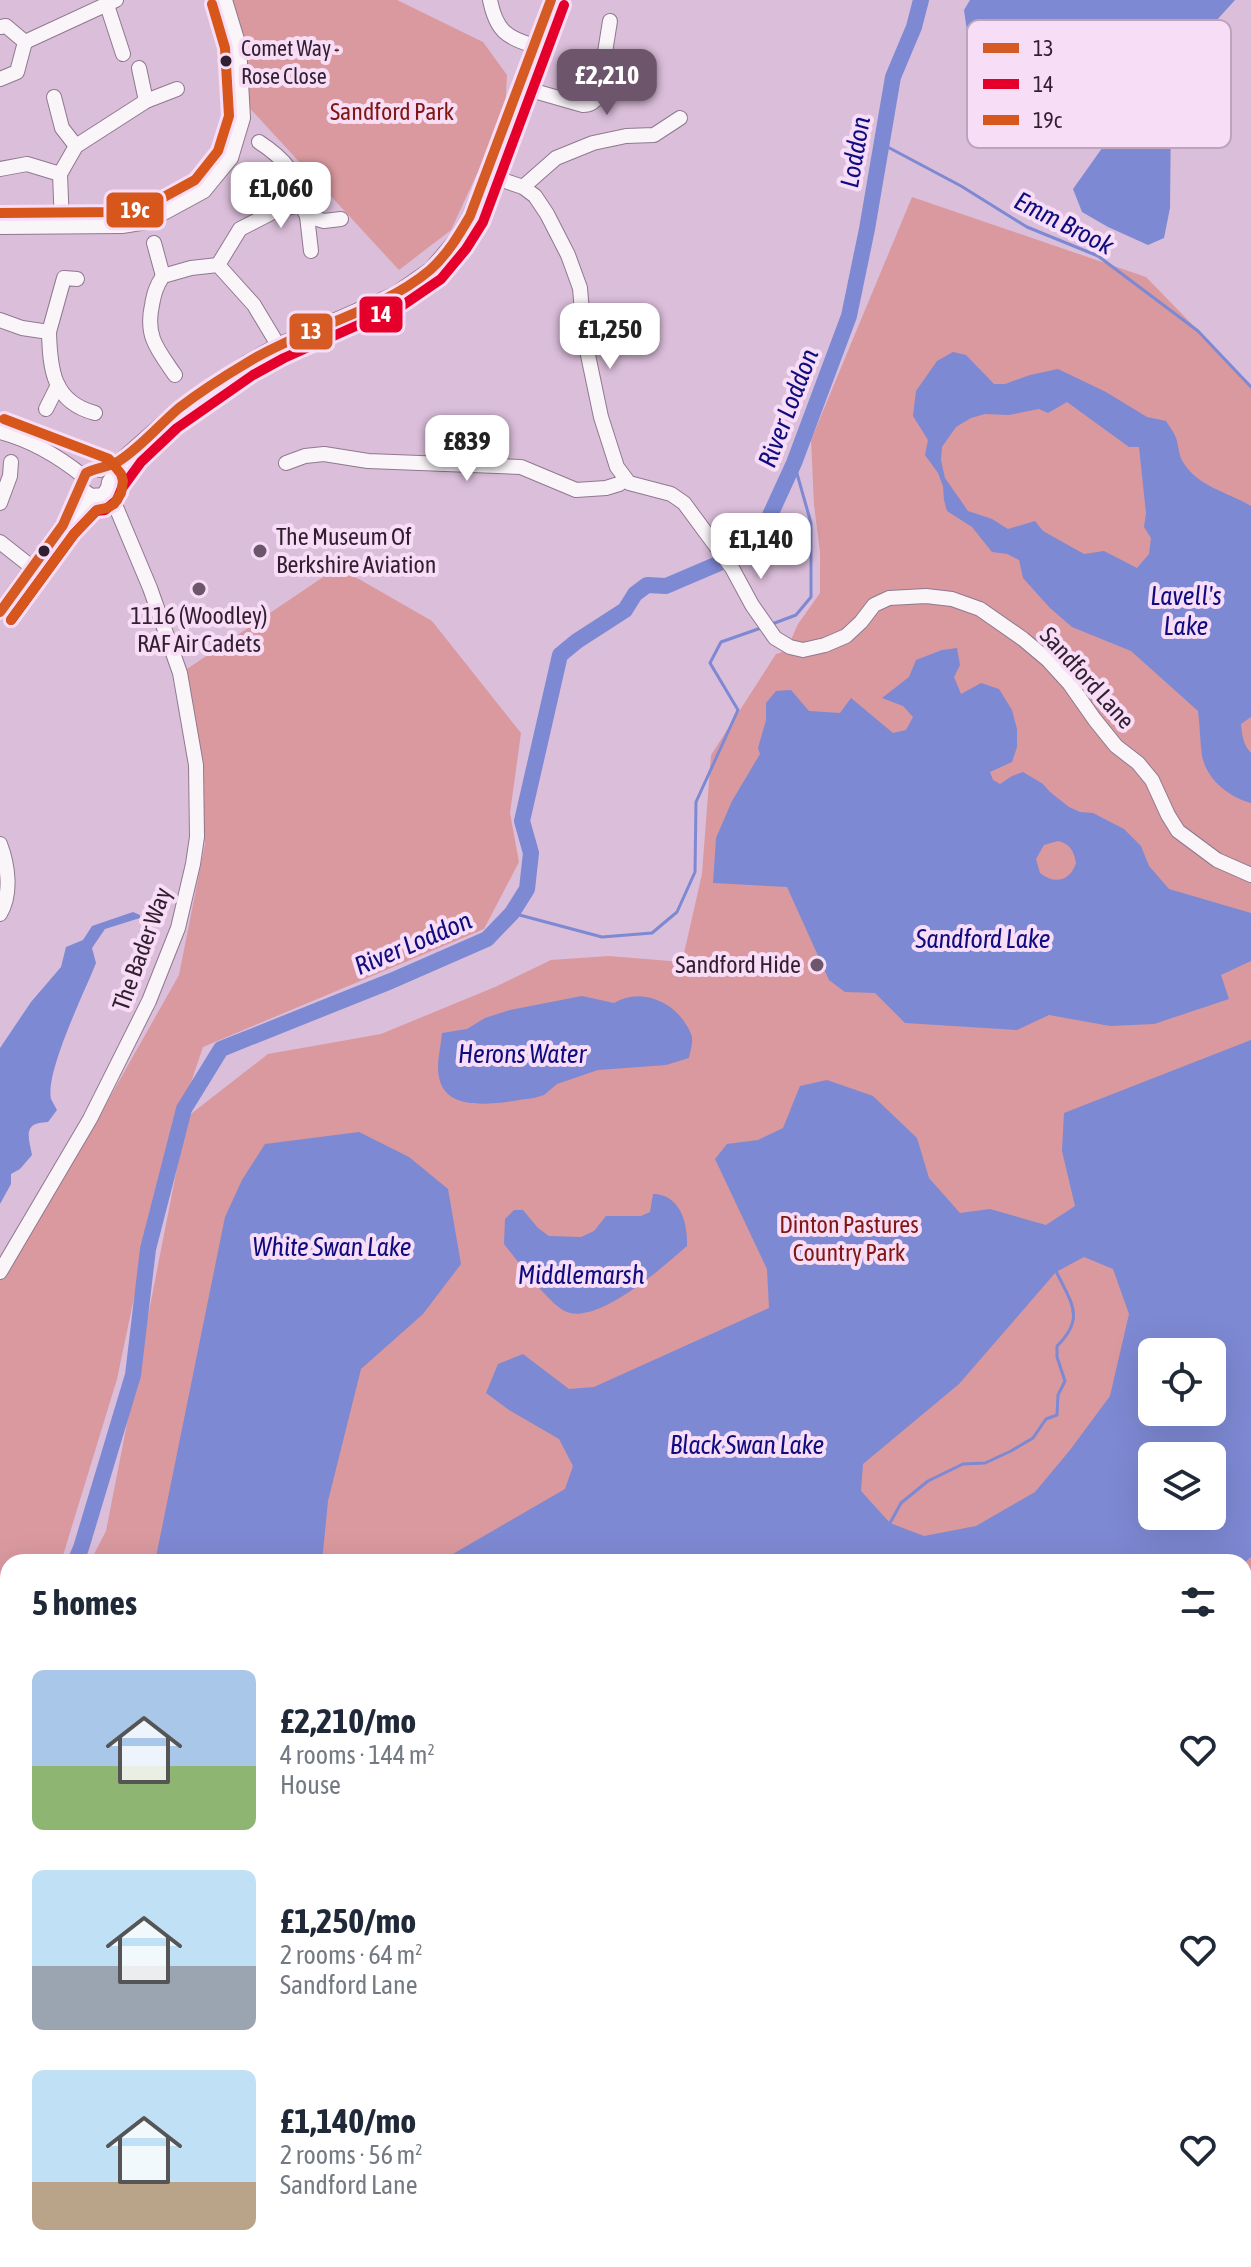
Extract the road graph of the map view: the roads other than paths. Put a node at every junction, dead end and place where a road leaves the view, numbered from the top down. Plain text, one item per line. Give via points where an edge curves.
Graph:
1 (225, 0) edge
2 (490, 0) edge
3 (551, 0) edge
4 (112, 2) edge
5 (0, 27) edge
6 (605, 27) dead end
7 (25, 42) junction
8 (535, 46) junction
9 (123, 54) dead end
10 (139, 68) dead end
11 (0, 79) edge
12 (520, 87) junction
13 (177, 89) dead end
14 (54, 97) dead end
15 (156, 102) junction
16 (680, 118) dead end
17 (259, 142) dead end
18 (76, 146) junction
19 (0, 169) edge
20 (60, 174) junction
21 (487, 175) junction
22 (523, 187) junction
23 (304, 211) junction
24 (341, 219) dead end
25 (62, 225) junction
26 (0, 227) edge
27 (154, 243) dead end
28 (311, 251) dead end
29 (218, 265) junction
30 (163, 276) junction
31 (64, 278) dead end
32 (0, 320) edge
33 (49, 332) junction
34 (278, 345) junction
35 (175, 375) dead end
36 (64, 387) junction
37 (46, 409) dead end
38 (95, 413) dead end
39 (0, 432) edge
40 (286, 463) dead end
41 (14, 473) dead end
42 (625, 479) junction
43 (95, 483) junction
44 (0, 503) edge
45 (0, 542) edge
46 (33, 568) junction
47 (0, 612) edge
48 (0, 844) edge
49 (1251, 875) edge
50 (0, 914) edge
51 (0, 1272) edge

1 - 25 street via 239,46 243,118 231,158 204,191 147,222
2 - 8 street via 502,32
3 - 8 street
4 - 7 street
4 - 9 street
5 - 7 street
6 - 12 street via 595,102 583,105
7 - 11 street via 17,72
8 - 12 street
10 - 15 street
12 - 21 street
13 - 15 street
14 - 18 street via 62,128
15 - 18 street
16 - 22 street via 654,135 593,143 556,158
17 - 23 street via 291,171
18 - 20 street
19 - 20 street via 27,164
20 - 25 street
21 - 22 street
21 - 34 street via 464,227 431,269 395,294
22 - 42 street via 547,214 580,288 601,417
23 - 24 street via 324,221
23 - 28 street
23 - 29 street via 277,210 240,229
25 - 26 street
27 - 30 street
29 - 30 street
29 - 34 street via 254,305
30 - 35 street via 156,286 149,333 162,346
31 - 33 street
32 - 33 street
33 - 36 street via 50,364
34 - 43 street via 181,407
36 - 37 street
36 - 38 street via 78,409
39 - 43 street, The Bader Way via 52,453
40 - 42 street via 324,454 368,461 521,467 576,490 606,488
41 - 44 street
42 - 49 street, Sandford Lane via 684,503 732,568 758,615 775,638 790,647 803,650 846,636 874,605 889,598 952,599 980,609 1023,639 1069,683 1116,746 1152,780 1178,831 1217,860
43 - 46 street
43 - 51 street, The Bader Way via 121,523 180,673 196,765 193,864 178,928 129,1044
45 - 46 street
46 - 47 street
48 - 50 street via 7,888

